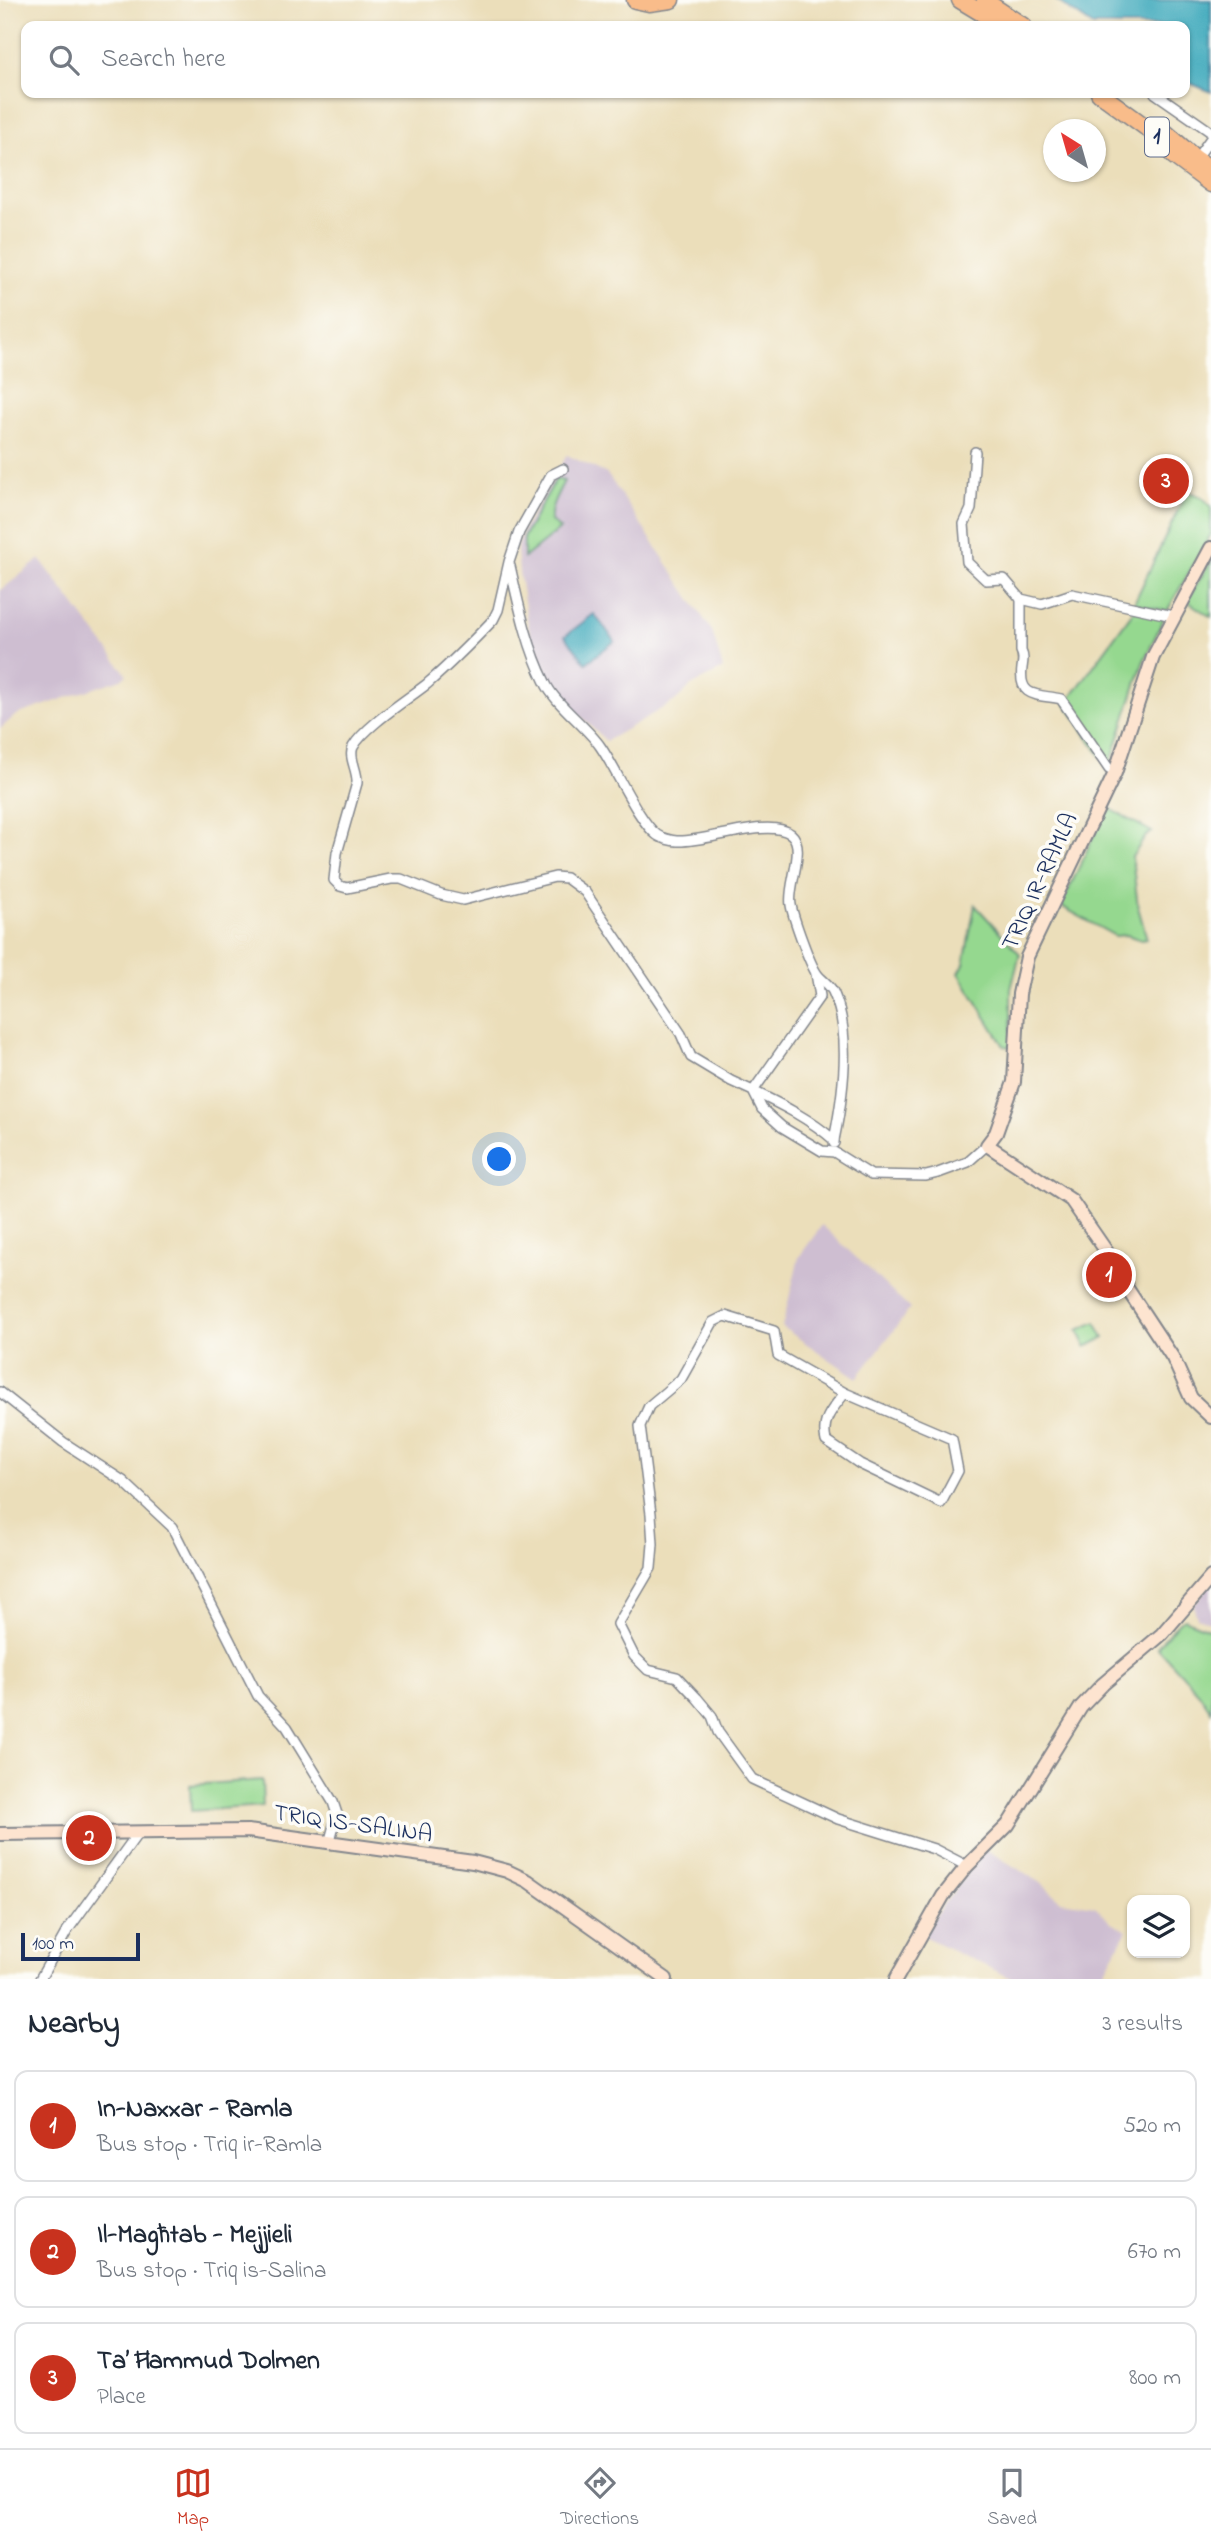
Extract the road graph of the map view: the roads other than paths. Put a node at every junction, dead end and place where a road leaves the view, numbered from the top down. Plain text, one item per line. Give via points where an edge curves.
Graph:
1 (635, 0) edge
2 (671, 0) edge
3 (960, 0) edge
4 (983, 0) edge
5 (995, 21) edge
6 (1015, 21) edge
7 (1106, 98) edge
8 (1123, 98) edge
9 (1162, 98) edge
10 (1211, 132) edge
11 (1211, 138) edge
12 (1196, 159) junction
13 (1211, 169) edge
14 (1211, 184) edge
15 (975, 452) dead end
16 (563, 469) dead end
17 (1211, 548) edge
18 (509, 562) junction
19 (1021, 599) junction
20 (1173, 615) junction
21 (1115, 773) junction
22 (816, 974) junction
23 (753, 1091) junction
24 (834, 1140) junction
25 (988, 1145) junction
26 (834, 1152) junction
27 (0, 1392) edge
28 (845, 1393) junction
29 (1211, 1417) edge
30 (1211, 1577) edge
31 (0, 1833) edge
32 (138, 1833) junction
33 (328, 1844) junction
34 (967, 1866) junction
35 (40, 1979) edge
36 (666, 1979) edge
37 (896, 1979) edge

1 - 2 highway
3 - 5 highway
4 - 6 highway
7 - 14 highway, 1
8 - 12 highway, 1
9 - 10 street
11 - 12 street
12 - 13 highway, 1
15 - 19 street via 971,509 964,524 967,562 986,580 1004,579
16 - 18 street via 551,475 519,532
17 - 20 main road, TRIQ IR-RAMLA
18 - 22 street via 530,650 547,687 600,746 657,835 675,842 773,828 794,837 798,850 790,905
18 - 23 street via 493,620 354,747 351,760 357,783 334,880 347,888 401,879 463,900 566,878 585,892 681,1034 691,1056
19 - 20 street via 1042,604 1072,594
19 - 21 street via 1023,687 1040,697 1061,699
20 - 21 main road, TRIQ IR-RAMLA via 1153,657
21 - 25 main road, TRIQ IR-RAMLA via 1027,957 1019,995 1014,1082
22 - 23 street via 820,996
22 - 24 street via 833,990 842,1029 843,1097
23 - 24 street via 785,1106
23 - 26 street via 762,1109 782,1127 822,1152
24 - 26 street
25 - 26 street via 968,1162 926,1176 871,1175
25 - 29 main road via 1072,1200 1173,1358 1191,1398
27 - 33 street via 63,1442 123,1481 172,1527 258,1696 287,1727 333,1802 337,1814
28 - 28 street via 952,1439 958,1471 941,1503 860,1464 826,1441 823,1428
28 - 34 street via 778,1355 774,1331 725,1316 713,1322 681,1379 649,1406 640,1426 651,1514 651,1567 618,1624 634,1656 648,1670 677,1677 697,1698 752,1779 838,1819 934,1849
30 - 34 main road via 1162,1634 1081,1707 1008,1825
31 - 32 main road, TRIQ IS-SALINA
32 - 33 main road, TRIQ IS-SALINA via 248,1831
32 - 35 street via 67,1931
33 - 36 main road, TRIQ IS-SALINA via 473,1862 507,1871 528,1881
34 - 37 main road via 943,1896

